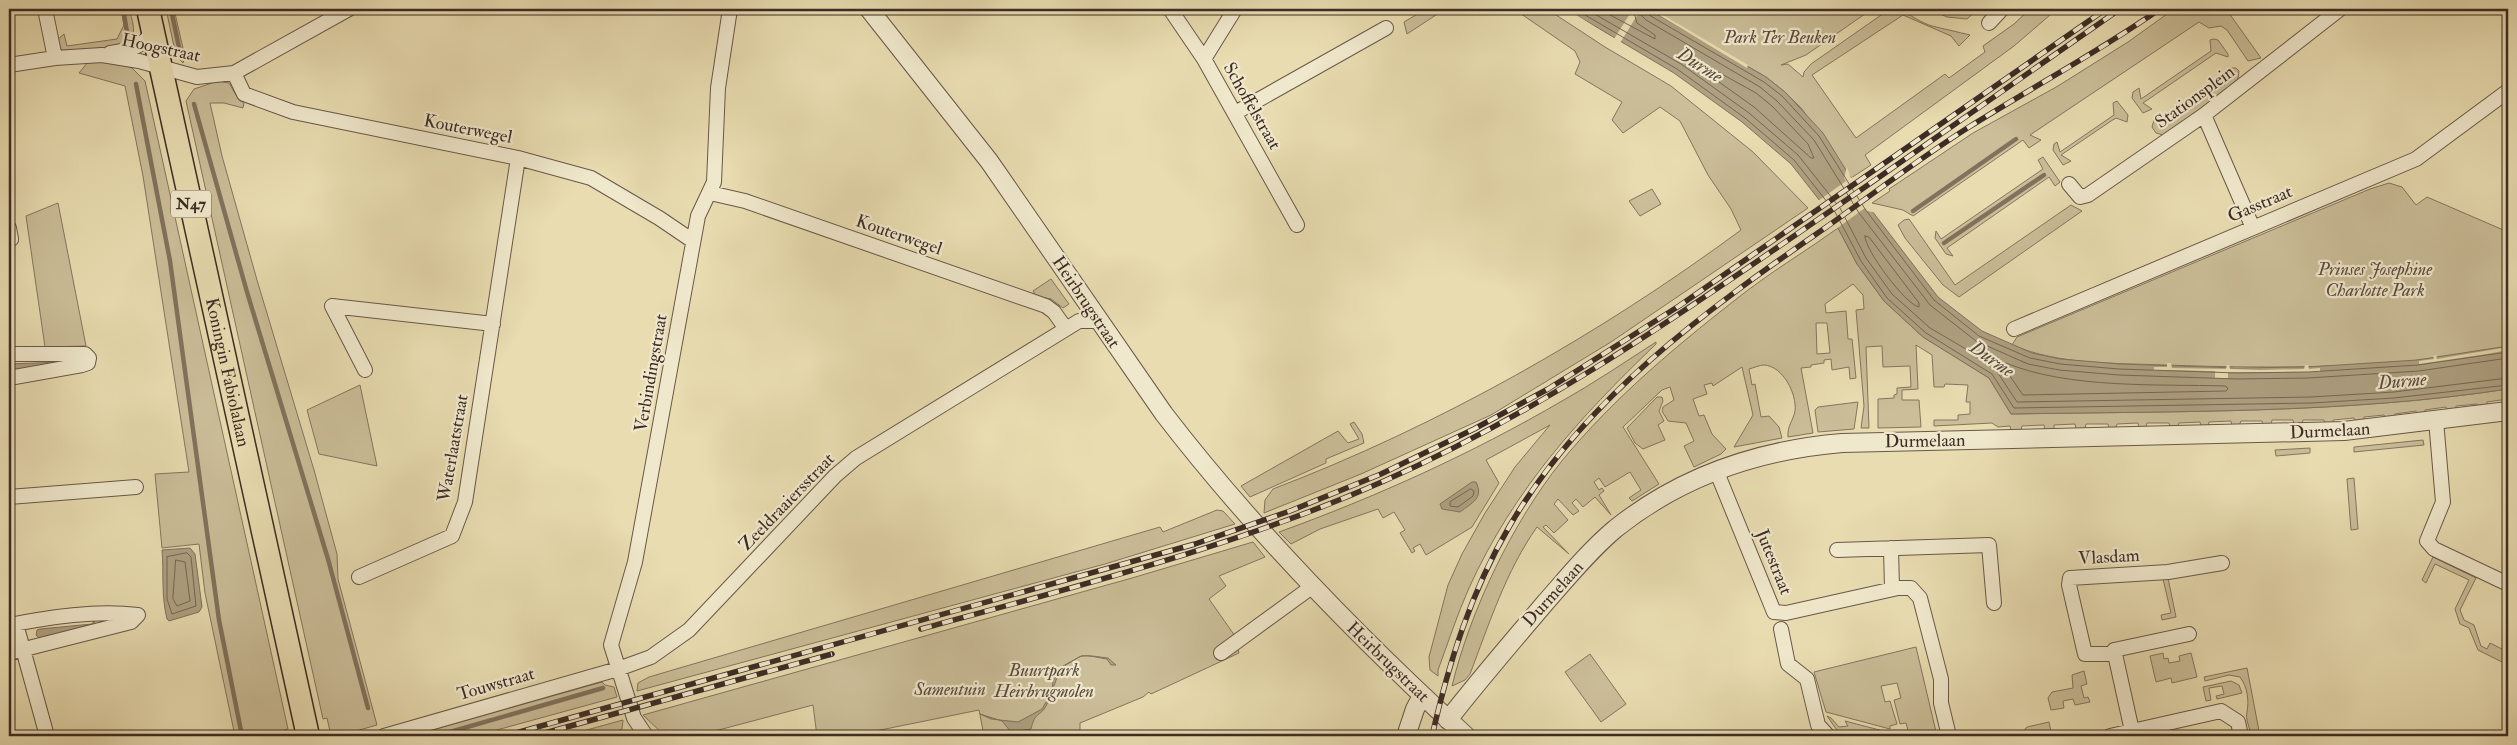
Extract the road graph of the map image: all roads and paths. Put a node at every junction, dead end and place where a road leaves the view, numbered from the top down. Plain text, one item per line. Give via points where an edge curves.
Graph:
1 (45, 9) edge
2 (349, 9) edge
3 (730, 9) edge
4 (869, 9) edge
5 (1170, 9) edge
6 (1235, 9) edge
7 (2002, 9) edge
8 (2340, 9) edge
9 (150, 20) edge
10 (1989, 23) dead end
11 (1386, 28) dead end
12 (102, 55) junction
13 (55, 58) junction
14 (1204, 59) junction
15 (9, 65) edge
16 (161, 68) junction
17 (234, 73) junction
18 (2508, 91) edge
19 (1235, 113) junction
20 (2204, 115) junction
21 (518, 158) junction
22 (2069, 184) dead end
23 (710, 193) junction
24 (1297, 225) dead end
25 (9, 228) edge
26 (2252, 228) junction
27 (9, 240) edge
28 (693, 241) junction
29 (1098, 321) junction
30 (493, 324) junction
31 (1066, 329) junction
32 (2014, 329) dead end
33 (9, 354) edge
34 (365, 370) dead end
35 (9, 378) edge
36 (2508, 411) edge
37 (2436, 420) junction
38 (1716, 470) junction
39 (136, 486) dead end
40 (9, 497) edge
41 (1891, 548) junction
42 (1837, 550) dead end
43 (2222, 563) dead end
44 (359, 577) dead end
45 (2508, 584) edge
46 (1312, 586) junction
47 (1892, 589) junction
48 (1994, 603) dead end
49 (12, 624) edge
50 (1781, 629) dead end
51 (2189, 634) dead end
52 (16, 652) edge
53 (1221, 653) dead end
54 (2115, 654) junction
55 (618, 669) junction
56 (1422, 696) junction
57 (1448, 720) junction
58 (306, 730) edge
59 (2132, 731) junction
60 (47, 736) edge
61 (384, 736) edge
62 (646, 736) edge
63 (1406, 736) edge
64 (1466, 736) edge
65 (1828, 736) edge
66 (1949, 736) edge
67 (2110, 736) edge
68 (2241, 736) edge

1 - 13 street
2 - 17 street, Hoogstraat
3 - 23 street, Verbindingstraat via 718,88 716,165
4 - 29 street, Heirbrugstraat via 989,161
5 - 14 street, Schoffelstraat
6 - 14 street
7 - 10 street
8 - 20 street, Stationsplein
9 - 12 street via 149,38 139,46
9 - 16 main road, Koningin Fabiolalaan / N47
11 - 19 street
12 - 13 street, Hoogstraat
12 - 16 street, Hoogstraat
13 - 15 street, Hoogstraat
14 - 19 street, Schoffelstraat
16 - 17 street, Hoogstraat via 197,77
16 - 58 main road, Koningin Fabiolalaan / N47
17 - 21 street, Kouterwegel via 244,94 293,112
18 - 26 street, Gasstraat via 2416,159
19 - 24 street, Schoffelstraat
20 - 22 street, Stationsplein via 2088,195 2080,197
20 - 26 street
21 - 28 street, Kouterwegel via 591,178
21 - 30 street, Waterlaatstraat
23 - 28 street, Verbindingstraat via 698,216
23 - 31 street, Kouterwegel via 745,201 1046,306
25 - 27 street
26 - 32 street, Gasstraat
28 - 55 street, Verbindingstraat via 635,562 611,645
29 - 31 street, Zeeldraaiersstraat via 1079,321
29 - 46 street, Heirbrugstraat via 1192,451
30 - 34 street via 332,306
30 - 44 street, Waterlaatstraat via 465,502 452,536
31 - 55 street, Zeeldraaiersstraat via 856,458 835,476 689,630 651,657
33 - 35 street via 85,354 89,358 88,363 82,365
36 - 37 street, Durmelaan
37 - 38 street, Durmelaan via 2334,432 1842,443 1772,453
37 - 45 street via 2443,502 2427,541 2434,549
38 - 47 street, Jutestraat via 1774,612 1786,613
38 - 57 street, Durmelaan via 1657,500 1602,541 1518,634
39 - 40 street
41 - 42 street
41 - 47 street
41 - 48 street via 1989,545
43 - 54 street, Vlasdam via 2168,572 2070,578 2085,654
46 - 53 street
46 - 56 street, Heirbrugstraat
47 - 66 street, Jutestraat via 1911,588 1920,598 1941,678
49 - 52 street
49 - 52 street via 96,614 138,616 131,622
50 - 65 street via 1788,664 1807,679 1818,725
51 - 54 street, Vlasdam via 2114,650
52 - 60 street
54 - 59 street
55 - 61 street, Touwstraat
55 - 62 street, Verbindingstraat via 634,718
56 - 57 street, Heirbrugstraat
56 - 63 street
57 - 64 street, Heirbrugstraat
59 - 67 street
59 - 68 street via 2221,711 2238,722

